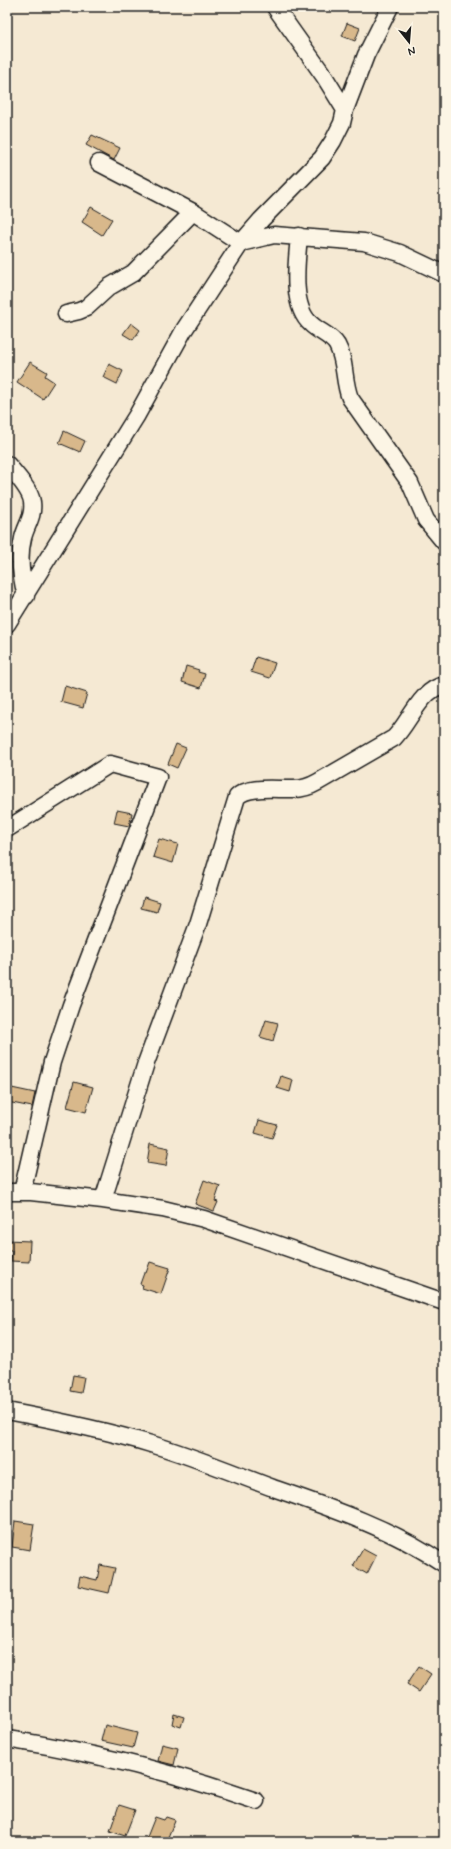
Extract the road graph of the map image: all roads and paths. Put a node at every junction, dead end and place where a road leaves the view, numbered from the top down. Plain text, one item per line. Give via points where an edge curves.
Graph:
1 (275, 7) edge
2 (390, 7) edge
3 (345, 110) junction
4 (99, 163) dead end
5 (193, 212) junction
6 (299, 236) junction
7 (241, 243) junction
8 (444, 274) edge
9 (66, 314) dead end
10 (7, 464) edge
11 (444, 542) edge
12 (26, 596) junction
13 (7, 624) edge
14 (444, 684) edge
15 (7, 829) edge
16 (14, 1192) edge
17 (103, 1200) junction
18 (444, 1302) edge
19 (7, 1410) edge
20 (444, 1564) edge
21 (7, 1739) edge
22 (256, 1801) dead end

1 - 3 street
2 - 3 street via 366,55
3 - 7 street via 342,123 322,158
4 - 5 street
5 - 7 street
5 - 9 street via 133,273 109,287 86,308
6 - 7 street via 274,235
6 - 8 street via 364,242 400,253
6 - 11 street via 295,286 306,319 337,345 350,398 410,483 426,520
7 - 12 street via 184,330 138,415
10 - 12 street via 32,501 33,515 21,547 20,563
12 - 13 street
14 - 17 street via 424,698 394,738 318,782 296,789 246,791 237,797 198,924 146,1063
15 - 16 street via 110,764 158,777 64,1026
16 - 17 street
17 - 18 street via 163,1209 204,1219
19 - 20 street via 152,1444 324,1506 381,1530
21 - 22 street via 43,1744 150,1768

